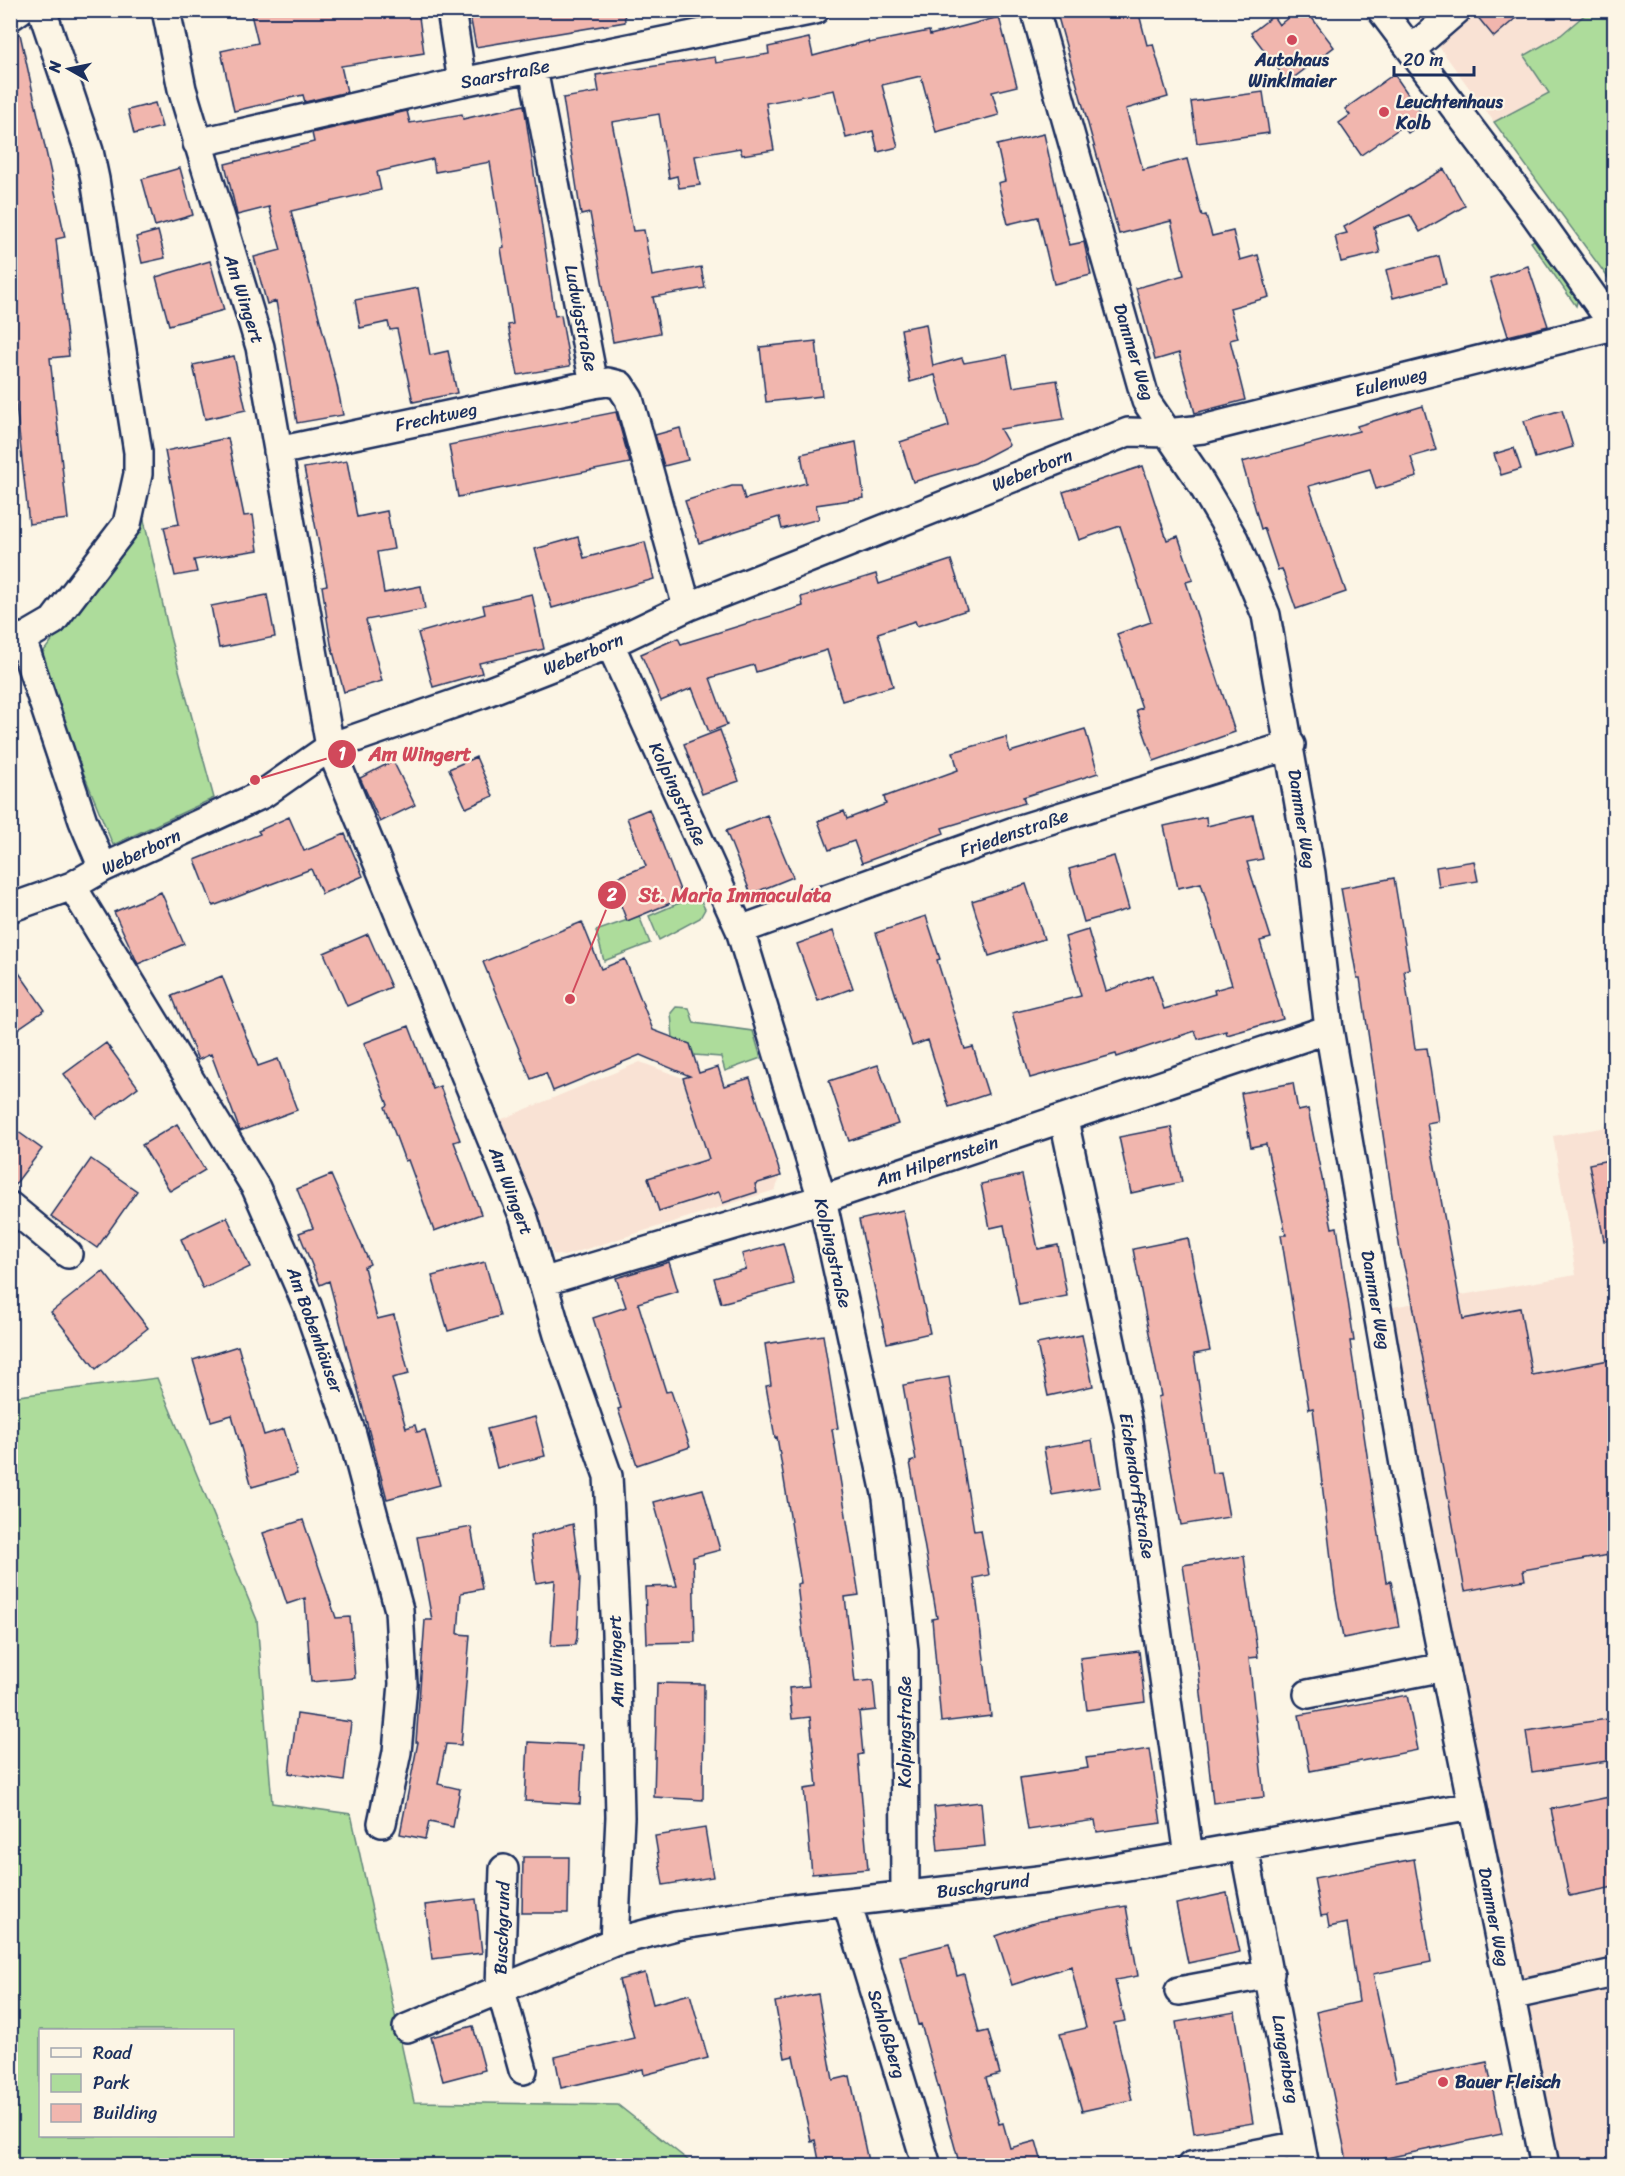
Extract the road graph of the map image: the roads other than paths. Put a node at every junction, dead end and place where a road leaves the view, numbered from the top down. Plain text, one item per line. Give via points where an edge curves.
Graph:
1 (20, 10) edge
2 (42, 10) edge
3 (166, 10) edge
4 (452, 10) edge
5 (814, 10) edge
6 (1035, 10) edge
7 (1381, 10) edge
8 (1446, 14) edge
9 (10, 17) edge
10 (1412, 49) junction
11 (533, 69) junction
12 (462, 82) junction
13 (196, 143) junction
14 (1614, 326) edge
15 (594, 384) junction
16 (1167, 433) junction
17 (278, 451) junction
18 (687, 607) junction
19 (16, 637) edge
20 (610, 644) junction
21 (1291, 745) junction
22 (330, 747) junction
23 (103, 868) junction
24 (72, 886) junction
25 (10, 908) edge
26 (740, 930) junction
27 (1329, 1029) junction
28 (1065, 1120) junction
29 (822, 1199) junction
30 (10, 1206) edge
31 (68, 1254) dead end
32 (542, 1282) junction
33 (1444, 1667) junction
34 (1308, 1694) dead end
35 (1472, 1806) junction
36 (382, 1823) dead end
37 (1244, 1847) junction
38 (1189, 1857) junction
39 (504, 1869) dead end
40 (905, 1896) junction
41 (847, 1903) junction
42 (614, 1942) junction
43 (1614, 1972) edge
44 (1270, 1974) junction
45 (500, 1987) junction
46 (1179, 1991) dead end
47 (1510, 1996) junction
48 (407, 2028) dead end
49 (523, 2070) dead end
50 (1303, 2155) edge
51 (927, 2166) edge
52 (1191, 2166) edge
53 (1545, 2166) edge

1 - 9 street
2 - 19 street via 96,179 138,463 127,524 53,621
3 - 13 street, Am Wingert
4 - 12 street
5 - 11 street, Saarstraße
6 - 16 street, Dammer Weg via 1146,401
7 - 10 street
8 - 10 street
10 - 14 street
11 - 12 street, Saarstraße
11 - 15 street, Ludwigstraße
12 - 13 street, Saarstraße
13 - 17 street, Am Wingert via 260,347
14 - 16 street, Eulenweg via 1203,429
15 - 17 street, Frechtweg
15 - 18 street, Ludwigstraße via 620,385 629,399
16 - 18 street, Weberborn via 1128,432
16 - 21 street, Dammer Weg via 1208,494 1252,576 1266,615
17 - 22 street, Am Wingert
18 - 20 street, Weberborn
19 - 23 street
20 - 22 street, Weberborn
20 - 26 street, Kolpingstraße
21 - 26 street, Friedenstraße via 1014,831
21 - 27 street, Dammer Weg
22 - 23 street, Weberborn via 263,794
22 - 32 street, Am Wingert via 524,1218
23 - 24 street, Weberborn
24 - 25 street, Weberborn
24 - 36 street, Am Bobenhäuser via 256,1188 307,1305 352,1434 399,1610 403,1684 397,1752
26 - 29 street, Kolpingstraße
27 - 28 street, Am Hilpernstein
27 - 33 street, Dammer Weg via 1407,1482
28 - 29 street, Am Hilpernstein
28 - 38 street, Eichendorffstraße via 1128,1423
29 - 32 street, Am Hilpernstein
29 - 40 street, Kolpingstraße via 887,1498 904,1650
30 - 31 street
32 - 42 street, Am Wingert via 608,1476 620,1817
33 - 34 street
33 - 35 street, Dammer Weg
35 - 37 street, Buschgrund
35 - 47 street, Dammer Weg
37 - 38 street, Buschgrund
37 - 44 street, Langenberg
38 - 40 street, Buschgrund
39 - 45 street, Buschgrund
40 - 41 street, Buschgrund
41 - 42 street, Buschgrund via 737,1915
41 - 51 street, Schloßberg
42 - 45 street, Buschgrund
43 - 47 street
44 - 46 street
44 - 50 street, Langenberg
45 - 48 street, Buschgrund
45 - 49 street, Buschgrund
47 - 53 street, Dammer Weg
50 - 52 street, Langenberg

